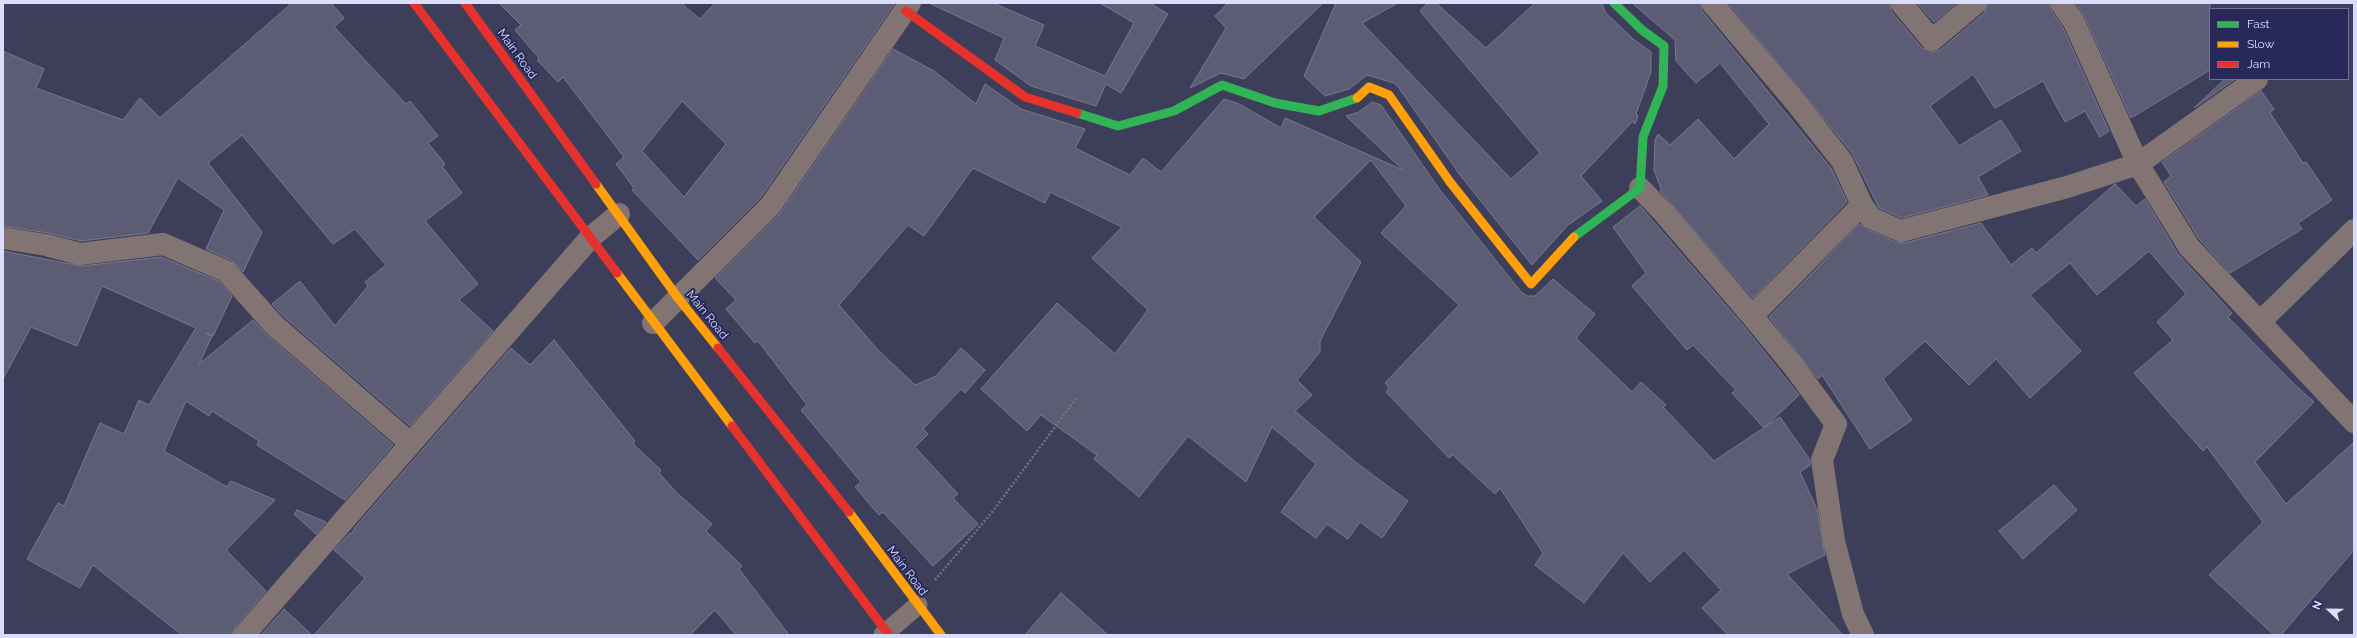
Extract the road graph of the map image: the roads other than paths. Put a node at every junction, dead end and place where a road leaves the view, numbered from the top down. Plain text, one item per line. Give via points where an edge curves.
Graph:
1 (414, 3) edge
2 (465, 3) edge
3 (1614, 3) edge
4 (1712, 3) edge
5 (1901, 3) edge
6 (1976, 3) edge
7 (2061, 3) edge
8 (908, 7) edge
9 (2256, 80) edge
10 (2138, 164) junction
11 (1640, 188) junction
12 (1862, 205) junction
13 (619, 214) junction
14 (2354, 230) edge
15 (3, 238) edge
16 (590, 238) junction
17 (678, 298) junction
18 (1752, 316) junction
19 (2260, 322) junction
20 (653, 323) junction
21 (2354, 422) edge
22 (410, 443) junction
23 (918, 606) junction
24 (886, 634) edge
25 (244, 635) edge
26 (941, 635) edge
27 (1863, 635) edge

1 - 16 main road
2 - 13 main road, Main Road
3 - 11 main road via 1642,30 1664,46 1663,86 1643,137
4 - 12 street via 1842,161
5 - 6 street via 1932,40
7 - 10 street via 2074,22
8 - 11 main road via 1025,97 1118,126 1174,111 1222,84 1275,103 1319,111 1355,100 1369,88 1388,95 1450,182 1531,284 1577,234
8 - 17 street via 771,205
9 - 10 street
10 - 12 street via 2067,187 1901,232 1871,218
10 - 19 street via 2189,247
11 - 18 street
12 - 18 street
13 - 16 street
13 - 17 main road, Main Road
14 - 19 street
15 - 22 street via 80,254 163,244 226,271 274,325
16 - 20 main road
16 - 22 street
17 - 20 street
17 - 23 main road, Main Road via 823,477
18 - 27 street via 1836,424 1822,460 1834,541 1853,614
19 - 21 street
20 - 24 main road via 788,498
22 - 25 street
23 - 24 lane
23 - 26 main road, Main Road

